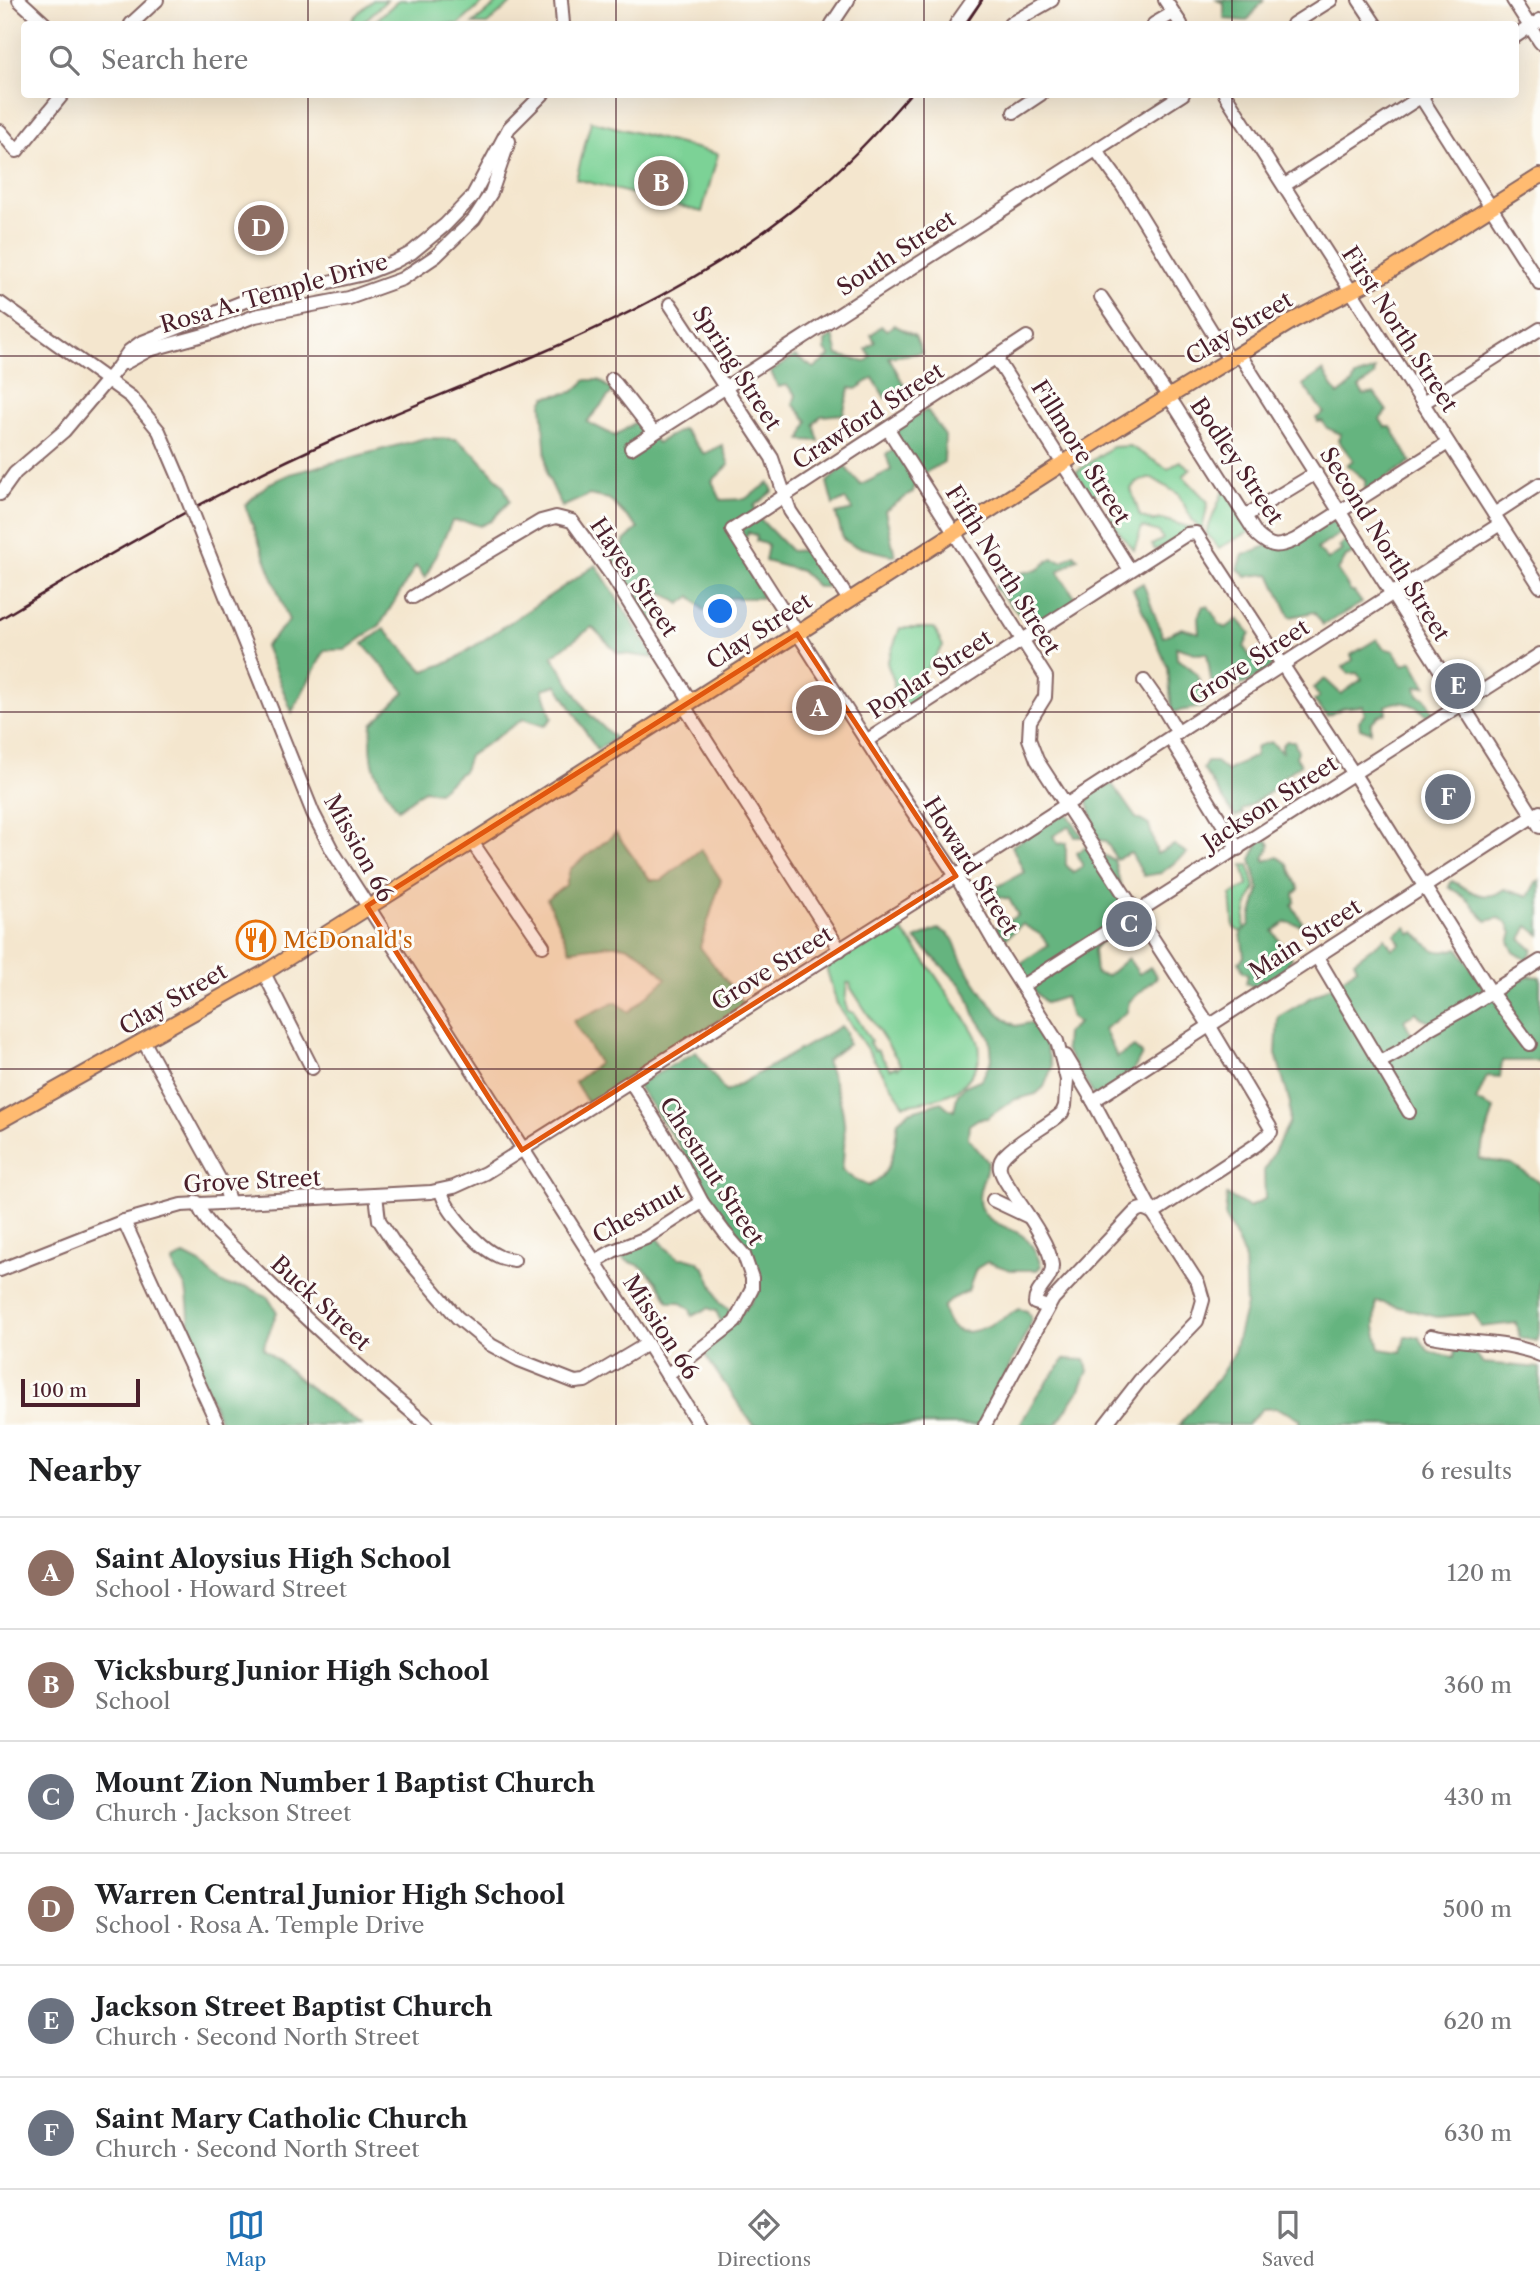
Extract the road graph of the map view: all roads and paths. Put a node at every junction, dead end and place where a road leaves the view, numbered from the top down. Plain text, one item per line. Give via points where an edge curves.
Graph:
1 (19, 0) edge
2 (157, 0) edge
3 (561, 0) edge
4 (848, 0) edge
5 (973, 0) edge
6 (1052, 0) edge
7 (1165, 0) edge
8 (1331, 0) edge
9 (1359, 0) edge
10 (1513, 0) edge
11 (1173, 13) junction
12 (42, 21) edge
13 (134, 21) edge
14 (563, 21) edge
15 (834, 21) edge
16 (958, 21) edge
17 (1015, 21) edge
18 (1159, 21) edge
19 (1179, 21) edge
20 (1298, 21) edge
21 (1372, 21) edge
22 (1535, 23) edge
23 (1519, 34) edge
24 (1540, 42) edge
25 (59, 98) edge
26 (540, 98) edge
27 (1035, 98) edge
28 (1177, 98) edge
29 (1228, 98) edge
30 (1416, 98) edge
31 (1423, 98) edge
32 (1014, 111) dead end
33 (526, 114) junction
34 (0, 131) edge
35 (9, 148) edge
36 (1096, 150) junction
37 (1540, 176) edge
38 (1285, 185) junction
39 (1491, 207) junction
40 (1540, 284) edge
41 (1350, 292) junction
42 (1101, 297) dead end
43 (0, 303) edge
44 (670, 304) dead end
45 (1540, 329) edge
46 (1027, 337) dead end
47 (996, 358) junction
48 (1235, 358) junction
49 (118, 367) junction
50 (612, 379) dead end
51 (108, 380) junction
52 (725, 387) junction
53 (1168, 398) junction
54 (1423, 403) junction
55 (888, 429) junction
56 (654, 433) junction
57 (1448, 443) junction
58 (631, 447) dead end
59 (1063, 463) junction
60 (1316, 473) junction
61 (1540, 484) edge
62 (0, 494) edge
63 (784, 496) junction
64 (1341, 512) junction
65 (1245, 516) junction
66 (1497, 519) junction
67 (732, 530) joint
68 (954, 533) junction
69 (1130, 570) junction
70 (1540, 586) edge
71 (1393, 594) junction
72 (413, 597) dead end
73 (849, 600) junction
74 (797, 634) junction
75 (1022, 639) junction
76 (1540, 654) edge
77 (1283, 665) junction
78 (1144, 681) dead end
79 (688, 704) junction
80 (1462, 704) junction
81 (1174, 736) junction
82 (866, 741) junction
83 (1354, 774) junction
84 (1066, 805) junction
85 (1538, 818) edge
86 (472, 842) junction
87 (1238, 849) junction
88 (956, 876) junction
89 (1425, 886) junction
90 (367, 906) junction
91 (1136, 913) junction
92 (543, 946) dead end
93 (840, 950) junction
94 (1317, 957) junction
95 (1540, 961) edge
96 (264, 973) junction
97 (1022, 986) junction
98 (1490, 991) junction
99 (1209, 1025) junction
100 (1057, 1041) junction
101 (144, 1042) junction
102 (1530, 1044) dead end
103 (1380, 1062) junction
104 (312, 1068) dead end
105 (631, 1082) junction
106 (1093, 1101) junction
107 (1409, 1112) dead end
108 (0, 1121) edge
109 (522, 1150) junction
110 (440, 1191) junction
111 (376, 1195) junction
112 (993, 1200) dead end
113 (229, 1201) junction
114 (197, 1202) junction
115 (702, 1202) junction
116 (1153, 1213) junction
117 (1029, 1217) junction
118 (124, 1221) junction
119 (514, 1260) dead end
120 (594, 1262) junction
121 (0, 1270) edge
122 (1048, 1307) junction
123 (1431, 1336) dead end
124 (647, 1344) junction
125 (1540, 1354) edge
126 (667, 1375) junction
127 (218, 1425) edge
128 (427, 1425) edge
129 (699, 1425) edge
130 (985, 1425) edge
131 (1105, 1425) edge

1 - 12 street
2 - 13 street
3 - 14 street
4 - 15 street
5 - 16 street
6 - 17 street
7 - 11 street
8 - 20 street
9 - 21 street
10 - 22 street
11 - 18 street
11 - 19 street
22 - 23 street
22 - 24 street
25 - 35 street
26 - 33 street, Rosa A. Temple Drive
27 - 32 street
28 - 36 street, South Street
29 - 38 street, First North Street
30 - 38 street
31 - 39 street
33 - 49 street, Rosa A. Temple Drive via 509,128 472,197 411,253 364,274 225,309 140,343
33 - 49 street, Rosa A. Temple Drive via 503,154 484,205 460,235 419,269 371,292 255,316 149,350
34 - 35 street
36 - 48 street, Second North Street
36 - 52 street, South Street
37 - 39 main road, Clay Street
38 - 41 street, First North Street
39 - 40 street
39 - 41 main road, Clay Street
41 - 48 main road, Clay Street via 1294,320
41 - 54 street, First North Street
42 - 53 street, Bodley Street
43 - 51 street, Mission 66
44 - 52 street, Spring Street
45 - 54 street
46 - 47 street, Crawford Street
47 - 55 street, Crawford Street
47 - 59 street, Fillmore Street
48 - 53 main road, Clay Street
48 - 60 street, Second North Street
49 - 51 street, Rosa A. Temple Drive
50 - 56 street
51 - 62 street, Rosa A. Temple Drive via 64,432 15,473
51 - 90 street, Mission 66, bridge via 131,397 159,431 313,813
52 - 56 street, South Street
52 - 63 street, Spring Street via 772,458
53 - 59 main road, Clay Street
53 - 65 street, Bodley Street
54 - 57 street, First North Street
55 - 63 street, Crawford Street
55 - 68 street, Fifth North Street
56 - 58 street, South Street
57 - 64 street, Bodley Street
57 - 66 street, First North Street
59 - 68 main road, Clay Street
59 - 69 street, Fillmore Street
60 - 64 street, Second North Street
60 - 65 street
61 - 66 street, Grove Street
63 - 67 street, Crawford Street
63 - 73 street, Spring Street
64 - 65 street, Bodley Street via 1278,547 1264,541
64 - 71 street, Second North Street
66 - 70 street, First North Street
66 - 71 street, Grove Street
67 - 74 street, Howard Street
68 - 73 main road, Clay Street
68 - 75 street, Fifth North Street
69 - 75 street, Poplar Street
69 - 77 street, Poplar Street via 1187,534 1196,533
71 - 77 street, Grove Street
71 - 80 street, Second North Street
72 - 79 street, Hayes Street via 541,521 556,517 572,521 614,579
73 - 74 main road, Clay Street
74 - 79 main road, Clay Street
74 - 82 street, Howard Street
75 - 82 street, Poplar Street
75 - 84 street, Fifth North Street via 1046,677 1045,697 1030,722 1029,739
76 - 80 street, Jackson Street
77 - 81 street, Grove Street
77 - 83 street
78 - 81 street via 1163,708
79 - 86 main road, Clay Street
79 - 93 street, Hayes Street
80 - 83 street, Jackson Street
80 - 85 street, Second North Street
81 - 84 street, Grove Street
81 - 87 street
82 - 88 street, Howard Street
83 - 87 street, Jackson Street
83 - 89 street
84 - 88 street, Grove Street
84 - 91 street, Fifth North Street
85 - 89 street, Main Street
86 - 90 main road, Clay Street
86 - 92 street
87 - 91 street, Jackson Street
88 - 93 street, Grove Street
88 - 97 street, Howard Street
89 - 94 street, Main Street
89 - 98 street
90 - 96 main road, Clay Street
90 - 109 street, Mission 66
91 - 97 street, Jackson Street
91 - 99 street, Fifth North Street
93 - 105 street, Grove Street
94 - 99 street, Main Street
94 - 103 street
95 - 98 street
96 - 101 main road, Clay Street
96 - 104 street
97 - 100 street, Howard Street
98 - 102 street
98 - 103 street
99 - 106 street, Main Street
99 - 116 street, Fifth North Street via 1271,1132
100 - 106 street
100 - 117 street, Howard Street via 1067,1080 1062,1113 1004,1155 1000,1167
101 - 108 main road, Clay Street
101 - 113 street
103 - 107 street
105 - 109 street, Grove Street
105 - 115 street, Chestnut Street
106 - 116 street
109 - 110 street, Grove Street via 485,1173
109 - 120 street, Mission 66
110 - 111 street, Grove Street
110 - 119 street via 446,1206 488,1250
111 - 113 street, Grove Street
111 - 124 street via 379,1220 394,1243 457,1317 491,1345 575,1382 585,1381
112 - 117 street
113 - 114 street, Grove Street
114 - 118 street, Grove Street
114 - 128 street, Buck Street via 206,1219 253,1268 354,1364
115 - 120 street, Chestnut via 646,1238
115 - 126 street, Chestnut Street via 744,1255 752,1289 735,1322
116 - 122 street via 1146,1209 1135,1212
116 - 131 street via 1198,1283 1203,1308 1193,1327 1140,1380
117 - 122 street, Howard Street via 1052,1265 1047,1282 1035,1297 1035,1303
118 - 121 street, Grove Street
118 - 127 street
120 - 124 street, Mission 66
122 - 130 street
123 - 125 street
124 - 126 street, Mission 66
126 - 129 street, Mission 66

